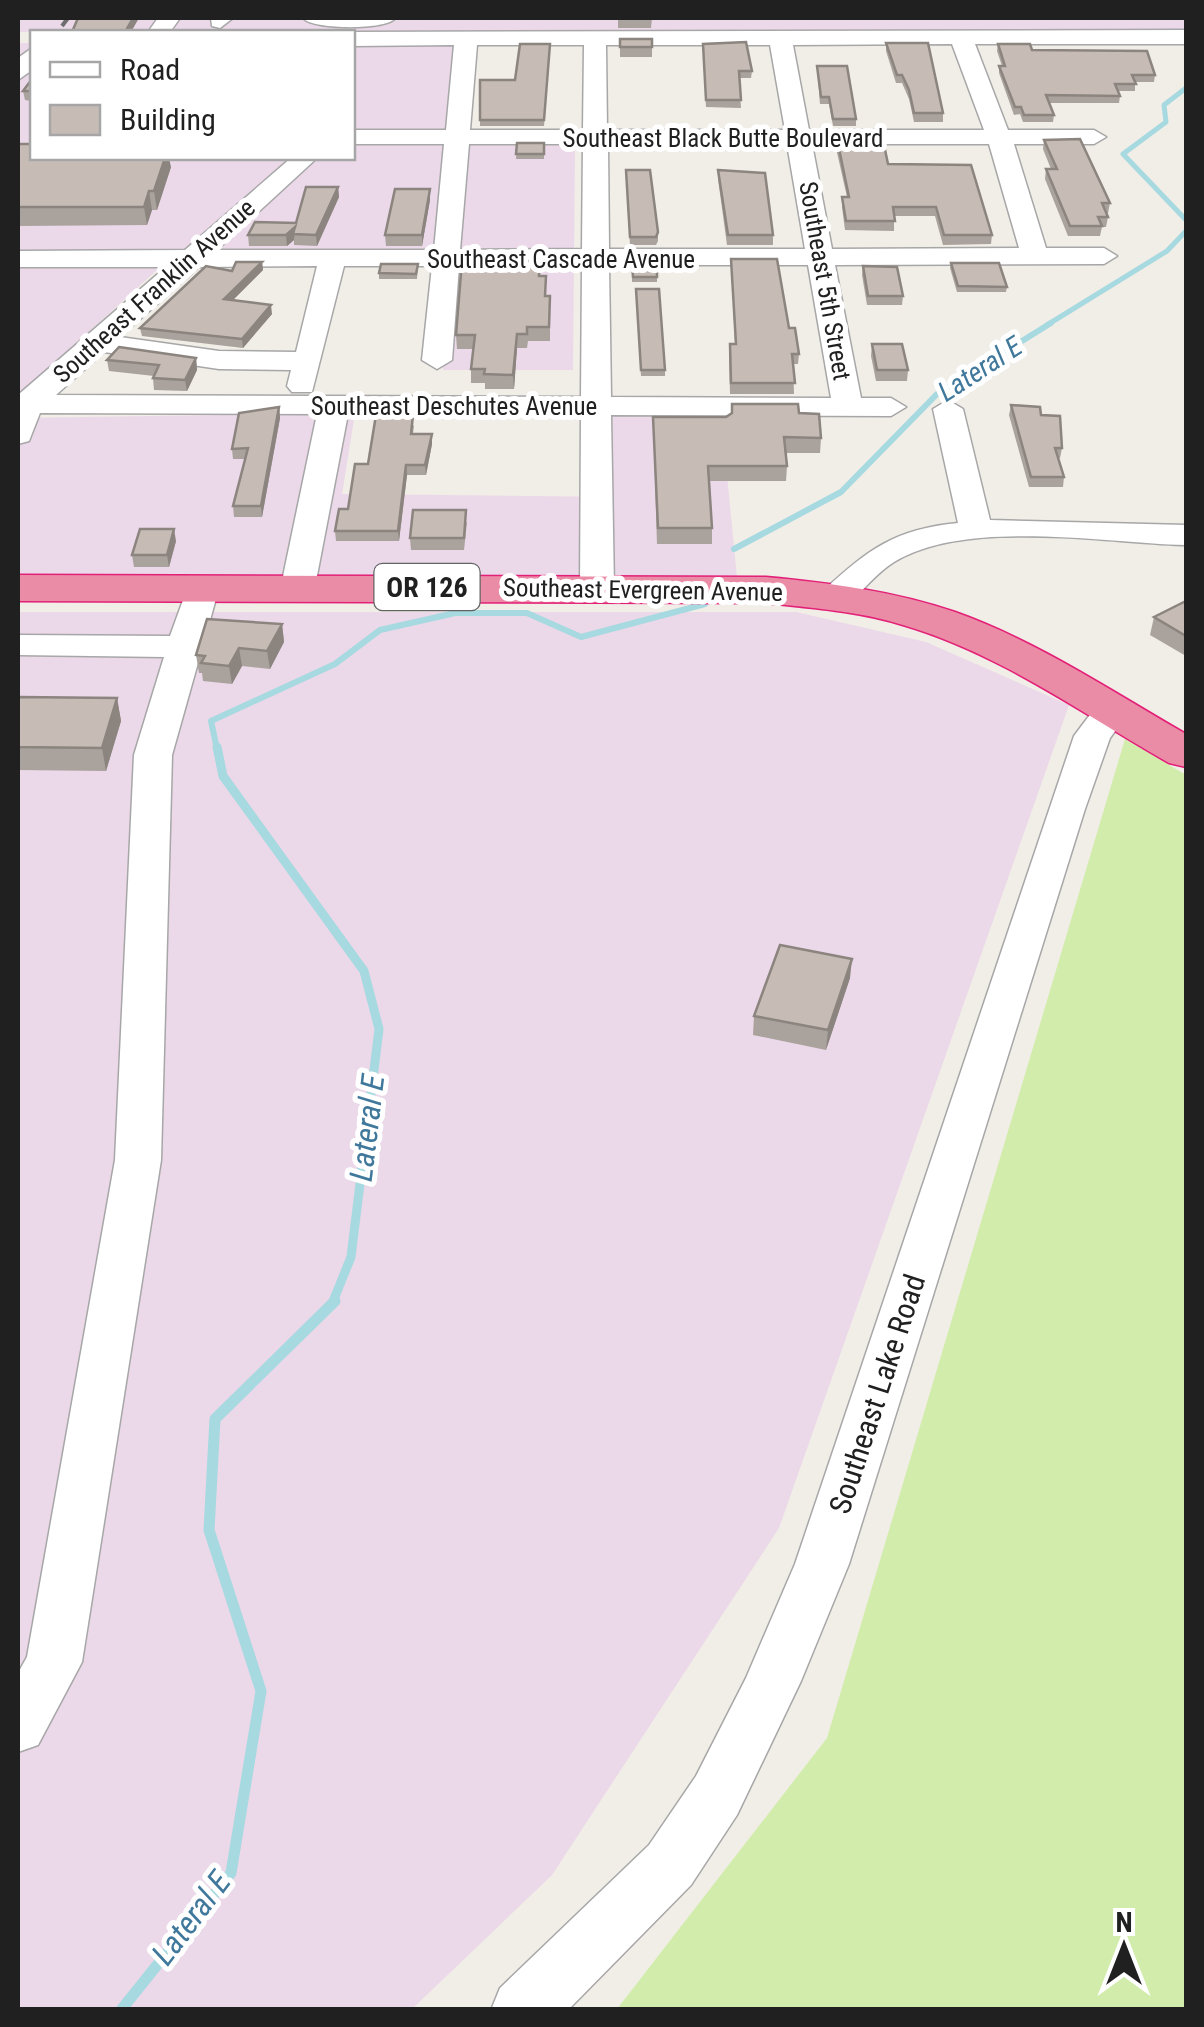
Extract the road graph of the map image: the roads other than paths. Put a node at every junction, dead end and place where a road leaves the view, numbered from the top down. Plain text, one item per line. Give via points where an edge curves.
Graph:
1 (316, 19) edge
2 (553, 23) edge
3 (349, 25) edge
4 (1018, 28) edge
5 (481, 29) edge
6 (1186, 37) edge
7 (595, 38) junction
8 (780, 38) junction
9 (960, 38) junction
10 (998, 137) junction
11 (355, 138) edge
12 (456, 138) junction
13 (799, 138) junction
14 (1094, 138) dead end
15 (596, 139) junction
16 (303, 160) edge
17 (1104, 256) dead end
18 (1035, 257) junction
19 (818, 258) junction
20 (18, 259) edge
21 (188, 259) junction
22 (332, 260) junction
23 (446, 260) junction
24 (598, 260) junction
25 (97, 342) junction
26 (437, 360) dead end
27 (308, 361) junction
28 (23, 404) edge
29 (297, 406) junction
30 (599, 406) junction
31 (334, 407) junction
32 (848, 407) junction
33 (891, 407) dead end
34 (948, 409) dead end
35 (18, 435) edge
36 (976, 531) junction
37 (1186, 535) edge
38 (298, 586) junction
39 (18, 588) edge
40 (202, 588) junction
41 (597, 588) junction
42 (836, 598) junction
43 (18, 645) edge
44 (184, 646) junction
45 (1111, 712) junction
46 (1186, 753) edge
47 (18, 1726) edge
48 (522, 2010) edge

1 - 3 street
2 - 5 street
2 - 7 street
3 - 5 street
4 - 6 street
4 - 9 street
5 - 12 street
7 - 8 street
7 - 15 street
8 - 9 street
8 - 13 street, Southeast 5th Street
9 - 10 street
10 - 13 street, Southeast Black Butte Boulevard
10 - 14 street, Southeast Black Butte Boulevard
10 - 18 street
11 - 12 street, Southeast Black Butte Boulevard
12 - 15 street, Southeast Black Butte Boulevard
12 - 23 street
13 - 15 street, Southeast Black Butte Boulevard
13 - 19 street, Southeast 5th Street
15 - 24 street
16 - 21 street, Southeast Franklin Avenue
17 - 18 street, Southeast Cascade Avenue
18 - 19 street, Southeast Cascade Avenue
19 - 24 street, Southeast Cascade Avenue
19 - 32 street, Southeast 5th Street
20 - 21 street, Southeast Cascade Avenue
21 - 22 street, Southeast Cascade Avenue
21 - 25 street, Southeast Franklin Avenue
22 - 23 street, Southeast Cascade Avenue
22 - 27 street
23 - 24 street, Southeast Cascade Avenue
23 - 26 street
24 - 30 street
25 - 27 street via 219,360
25 - 28 street, Southeast Franklin Avenue
27 - 29 street
28 - 29 street, Southeast Deschutes Avenue
28 - 35 street, Southeast Franklin Avenue
29 - 31 street, Southeast Deschutes Avenue
30 - 31 street, Southeast Deschutes Avenue
30 - 32 street, Southeast Deschutes Avenue
30 - 41 street
31 - 38 street
32 - 33 street, Southeast Deschutes Avenue
34 - 36 street
36 - 37 street
36 - 42 street via 920,538 883,554
38 - 40 highway, Southeast Evergreen Avenue / OR 126
38 - 41 highway, Southeast Evergreen Avenue / OR 126
39 - 40 highway, Southeast Evergreen Avenue / OR 126
40 - 44 street
41 - 42 highway, Southeast Evergreen Avenue / OR 126 via 766,590
42 - 45 highway, OR 126 via 940,622 989,642
43 - 44 street
44 - 47 street via 153,754 138,1160 54,1662
45 - 46 highway, OR 126
45 - 48 street, Southeast Lake Road via 1092,736 1073,790 822,1564 776,1672 722,1784 669,1866

